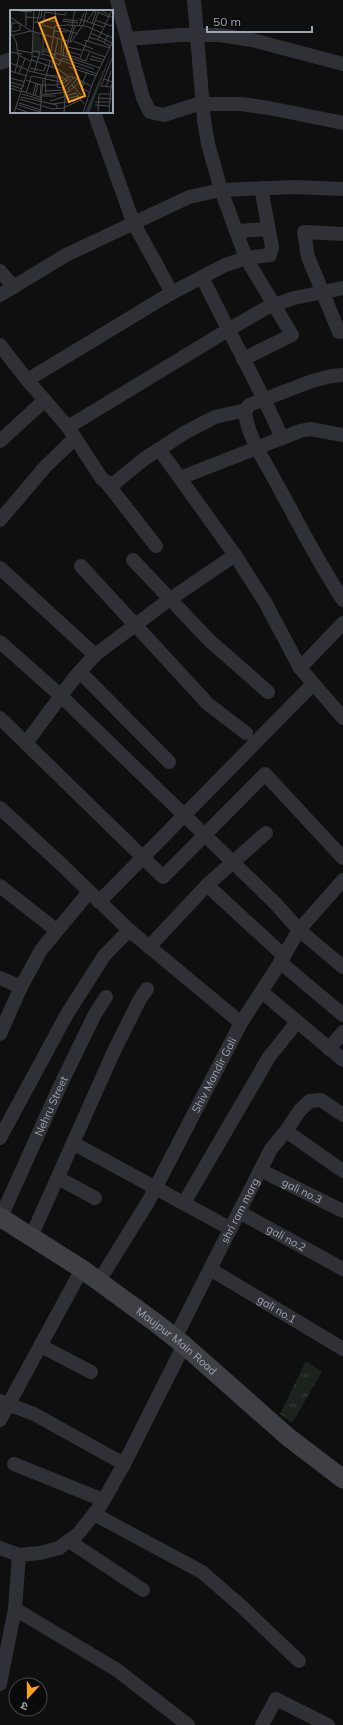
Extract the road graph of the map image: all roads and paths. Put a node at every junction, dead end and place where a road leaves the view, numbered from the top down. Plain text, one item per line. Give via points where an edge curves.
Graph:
1 (117, 0) edge
2 (194, 0) edge
3 (117, 19) edge
4 (196, 35) junction
5 (128, 39) junction
6 (10, 59) edge
7 (0, 63) edge
8 (343, 64) edge
9 (202, 104) junction
10 (94, 113) edge
11 (343, 123) edge
12 (261, 188) junction
13 (343, 189) edge
14 (221, 190) junction
15 (133, 222) junction
16 (268, 229) junction
17 (237, 231) junction
18 (343, 234) edge
19 (246, 258) junction
20 (0, 271) edge
21 (202, 277) junction
22 (14, 286) junction
23 (343, 288) edge
24 (321, 292) junction
25 (172, 293) junction
26 (0, 295) edge
27 (274, 305) junction
28 (228, 330) junction
29 (343, 331) edge
30 (1, 347) edge
31 (243, 359) junction
32 (343, 375) edge
33 (28, 381) junction
34 (265, 398) junction
35 (45, 400) junction
36 (246, 410) junction
37 (72, 433) junction
38 (343, 435) edge
39 (282, 438) junction
40 (0, 441) edge
41 (258, 447) junction
42 (159, 449) junction
43 (180, 478) junction
44 (106, 482) junction
45 (0, 520) edge
46 (156, 546) dead end
47 (235, 555) junction
48 (133, 560) dead end
49 (81, 566) dead end
50 (0, 568) edge
51 (339, 585) edge
52 (170, 599) junction
53 (343, 600) edge
54 (136, 624) junction
55 (340, 632) edge
56 (0, 642) edge
57 (95, 655) junction
58 (300, 668) junction
59 (80, 672) junction
60 (313, 684) junction
61 (268, 692) dead end
62 (61, 696) junction
63 (0, 718) edge
64 (343, 718) edge
65 (246, 733) dead end
66 (26, 743) junction
67 (169, 762) dead end
68 (0, 808) edge
69 (183, 814) junction
70 (266, 832) dead end
71 (204, 835) junction
72 (142, 857) junction
73 (343, 858) edge
74 (233, 862) junction
75 (343, 880) edge
76 (207, 884) junction
77 (0, 886) edge
78 (89, 892) junction
79 (99, 902) junction
80 (56, 930) junction
81 (129, 930) junction
82 (298, 930) junction
83 (149, 947) junction
84 (282, 959) junction
85 (343, 967) edge
86 (0, 978) edge
87 (21, 987) junction
88 (147, 989) dead end
89 (262, 992) junction
90 (106, 997) dead end
91 (343, 1015) edge
92 (297, 1022) junction
93 (241, 1023) junction
94 (343, 1032) edge
95 (0, 1034) edge
96 (329, 1049) junction
97 (343, 1060) edge
98 (343, 1115) edge
99 (286, 1132) junction
100 (0, 1138) edge
101 (74, 1143) junction
102 (260, 1170) junction
103 (343, 1171) edge
104 (58, 1178) junction
105 (156, 1187) junction
106 (94, 1198) dead end
107 (184, 1203) junction
108 (239, 1212) junction
109 (343, 1212) edge
110 (0, 1218) edge
111 (231, 1229) junction
112 (31, 1237) junction
113 (338, 1267) edge
114 (82, 1269) junction
115 (210, 1269) junction
116 (99, 1281) junction
117 (180, 1342) junction
118 (40, 1346) junction
119 (343, 1349) edge
120 (91, 1372) dead end
121 (4, 1403) edge
122 (0, 1420) edge
123 (14, 1464) dead end
124 (124, 1464) junction
125 (343, 1479) edge
126 (103, 1500) junction
127 (94, 1514) junction
128 (69, 1541) junction
129 (0, 1548) edge
130 (19, 1555) junction
131 (143, 1590) dead end
132 (15, 1609) junction
133 (299, 1661) dead end
134 (1, 1678) edge
135 (324, 1724) edge
136 (188, 1725) edge
137 (262, 1725) edge

1 - 3 street
2 - 4 street
3 - 5 street
4 - 5 street
4 - 8 street via 219,35 252,40
4 - 9 street
5 - 9 street via 143,98 150,112 164,115
6 - 7 street
9 - 11 street via 241,104
9 - 14 street via 208,144
10 - 15 street
12 - 13 street
12 - 14 street
12 - 16 street
14 - 15 street via 189,197
14 - 17 street
15 - 22 street via 66,254
15 - 25 street
16 - 17 street
16 - 19 street via 272,247 270,255
17 - 19 street
18 - 24 street via 304,232 308,257
19 - 21 street
19 - 27 street
20 - 22 street
21 - 25 street
21 - 28 street
22 - 26 street
23 - 24 street
24 - 27 street
24 - 29 street via 339,332
25 - 33 street
27 - 28 street
27 - 31 street via 292,335
28 - 31 street
28 - 37 street
30 - 33 street
31 - 34 street
32 - 34 street via 312,381
33 - 35 street
34 - 36 street via 249,405
34 - 39 street
35 - 37 street
35 - 40 street
36 - 41 street via 247,421
36 - 42 street via 215,416
37 - 44 street
37 - 45 street
38 - 39 street via 310,429
39 - 41 street
41 - 43 street
41 - 51 street
42 - 43 street
42 - 44 street via 113,484
43 - 47 street
44 - 46 street
47 - 52 street
47 - 58 street via 266,602
48 - 52 street
49 - 54 street
50 - 57 street
51 - 53 street
52 - 54 street
52 - 61 street via 209,640
54 - 57 street
54 - 65 street via 208,704
55 - 58 street
56 - 62 street
57 - 59 street
58 - 60 street
59 - 62 street
59 - 67 street
60 - 64 street
60 - 69 street
62 - 66 street
62 - 69 street
63 - 66 street
66 - 72 street
68 - 78 street
69 - 71 street
69 - 72 street
70 - 74 street
71 - 72 street via 163,877
71 - 73 street via 265,774
71 - 74 street
72 - 79 street
74 - 76 street
74 - 82 street via 275,903
75 - 82 street, Shiv Mandir Gali
76 - 83 street
76 - 84 street
77 - 80 street
78 - 79 street
78 - 80 street
79 - 81 street
80 - 87 street
81 - 83 street
81 - 100 street via 104,956 67,1014
82 - 84 street, Shiv Mandir Gali
82 - 85 street
83 - 93 street
84 - 89 street, Shiv Mandir Gali
84 - 91 street
86 - 87 street
87 - 95 street
88 - 101 street via 114,1050
89 - 92 street
89 - 93 street, Shiv Mandir Gali
90 - 110 street, Nehru Street via 60,1086
92 - 96 street
92 - 107 street via 269,1057
93 - 105 street, Shiv Mandir Gali
94 - 96 street
96 - 97 street
98 - 99 street, shri ram marg via 320,1100 310,1101 300,1110
99 - 102 street, shri ram marg via 271,1149
99 - 103 street
101 - 104 street
101 - 105 street
102 - 108 street, shri ram marg
102 - 109 street, gali no.3
104 - 106 street
104 - 112 street
105 - 107 street
105 - 116 street, Shiv Mandir Gali
107 - 111 street
108 - 111 street, shri ram marg
108 - 113 street, gali no.2
110 - 112 street, Maujpur Main Road
111 - 115 street, shri ram marg
112 - 114 street, Maujpur Main Road
114 - 116 street, Maujpur Main Road
114 - 118 street
115 - 117 street, shri ram marg
115 - 119 street, gali no.1
116 - 117 street, Maujpur Main Road
117 - 124 street, shri ram marg
117 - 125 street, Maujpur Main Road via 288,1437
118 - 120 street
118 - 121 street
121 - 122 street
121 - 124 street via 34,1414
123 - 126 street
124 - 126 street, shri ram marg
126 - 127 street, shri ram marg
127 - 128 street, shri ram marg
127 - 133 street via 202,1572
128 - 130 street, shri ram marg via 59,1548
128 - 131 street
129 - 130 street
130 - 132 street
132 - 134 street
132 - 136 street via 117,1670
135 - 137 street via 276,1699

